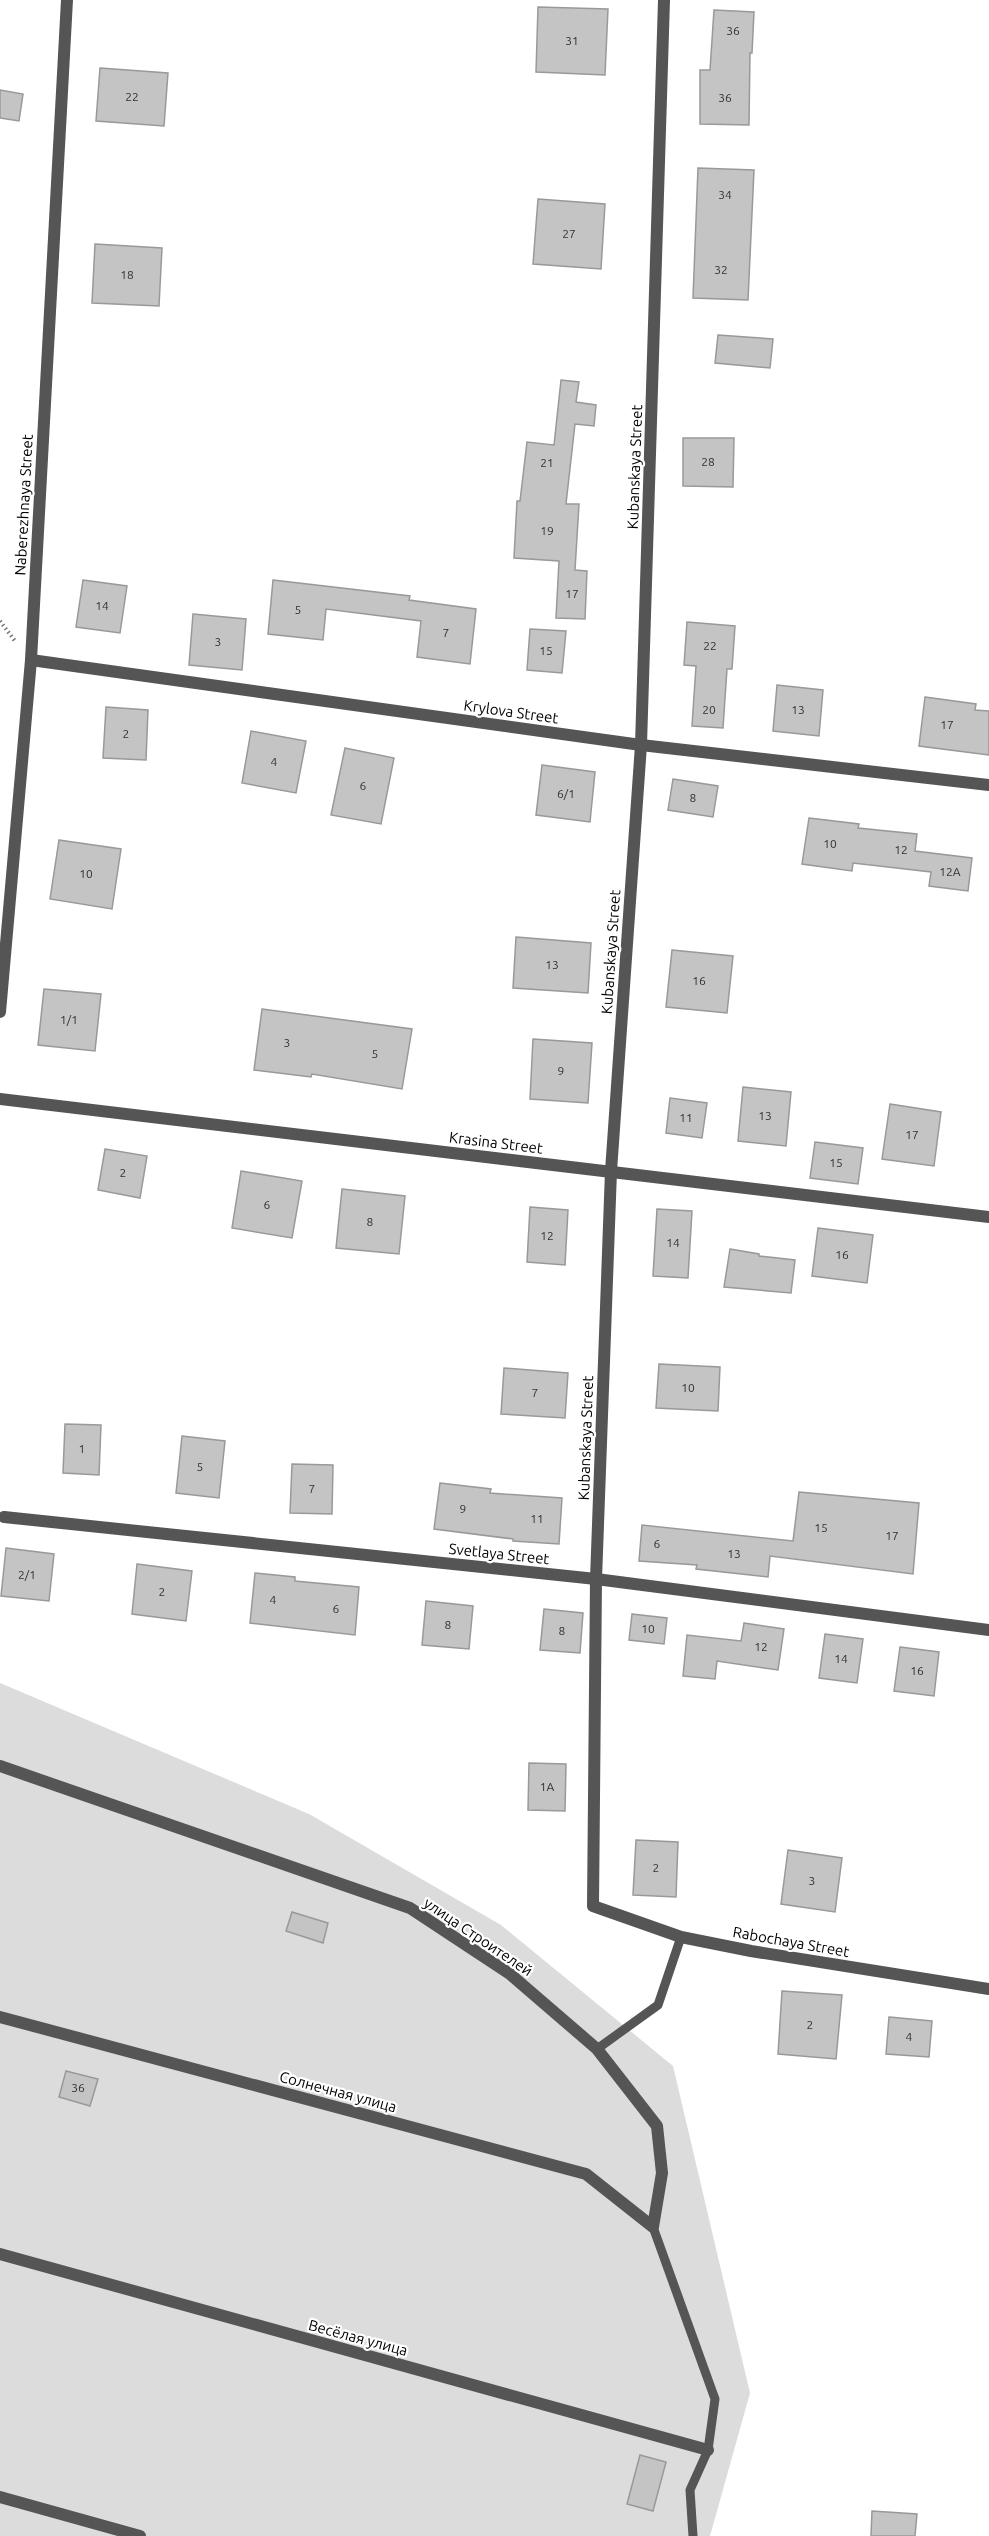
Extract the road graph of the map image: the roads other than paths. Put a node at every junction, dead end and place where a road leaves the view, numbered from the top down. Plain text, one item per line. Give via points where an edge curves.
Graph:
1 (67, 0) edge
2 (664, 0) edge
3 (30, 660) junction
4 (641, 745) junction
5 (989, 785) edge
6 (0, 1012) edge
7 (0, 1099) edge
8 (610, 1171) junction
9 (989, 1217) edge
10 (4, 1517) dead end
11 (596, 1579) junction
12 (989, 1630) edge
13 (0, 1766) edge
14 (593, 1906) joint
15 (681, 1937) junction
16 (989, 1989) edge
17 (0, 2017) edge
18 (597, 2049) junction
19 (653, 2227) junction
20 (0, 2254) edge
21 (708, 2450) junction
22 (0, 2497) edge
23 (140, 2536) edge
24 (693, 2536) edge

1 - 3 street, Naberezhnaya Street
2 - 4 street, Kubanskaya Street
3 - 4 street, Krylova Street
3 - 6 street, Naberezhnaya Street
4 - 5 street, Krylova Street
4 - 8 street, Kubanskaya Street
7 - 8 street, Krasina Street
8 - 9 street, Krasina Street
8 - 11 street, Kubanskaya Street
10 - 11 street, Svetlaya Street
11 - 12 street, Svetlaya Street
11 - 14 street, Kubanskaya Street
13 - 18 street, улица Строителей via 410,1908 510,1974
14 - 15 street, Rabochaya Street
15 - 16 street, Rabochaya Street
15 - 18 lane via 658,2005
17 - 19 street, Солнечная улица via 586,2174
18 - 19 street, улица Строителей via 657,2126 662,2173
19 - 21 lane via 715,2399
20 - 21 street, Весёлая улица
21 - 24 lane via 690,2490
22 - 23 street

